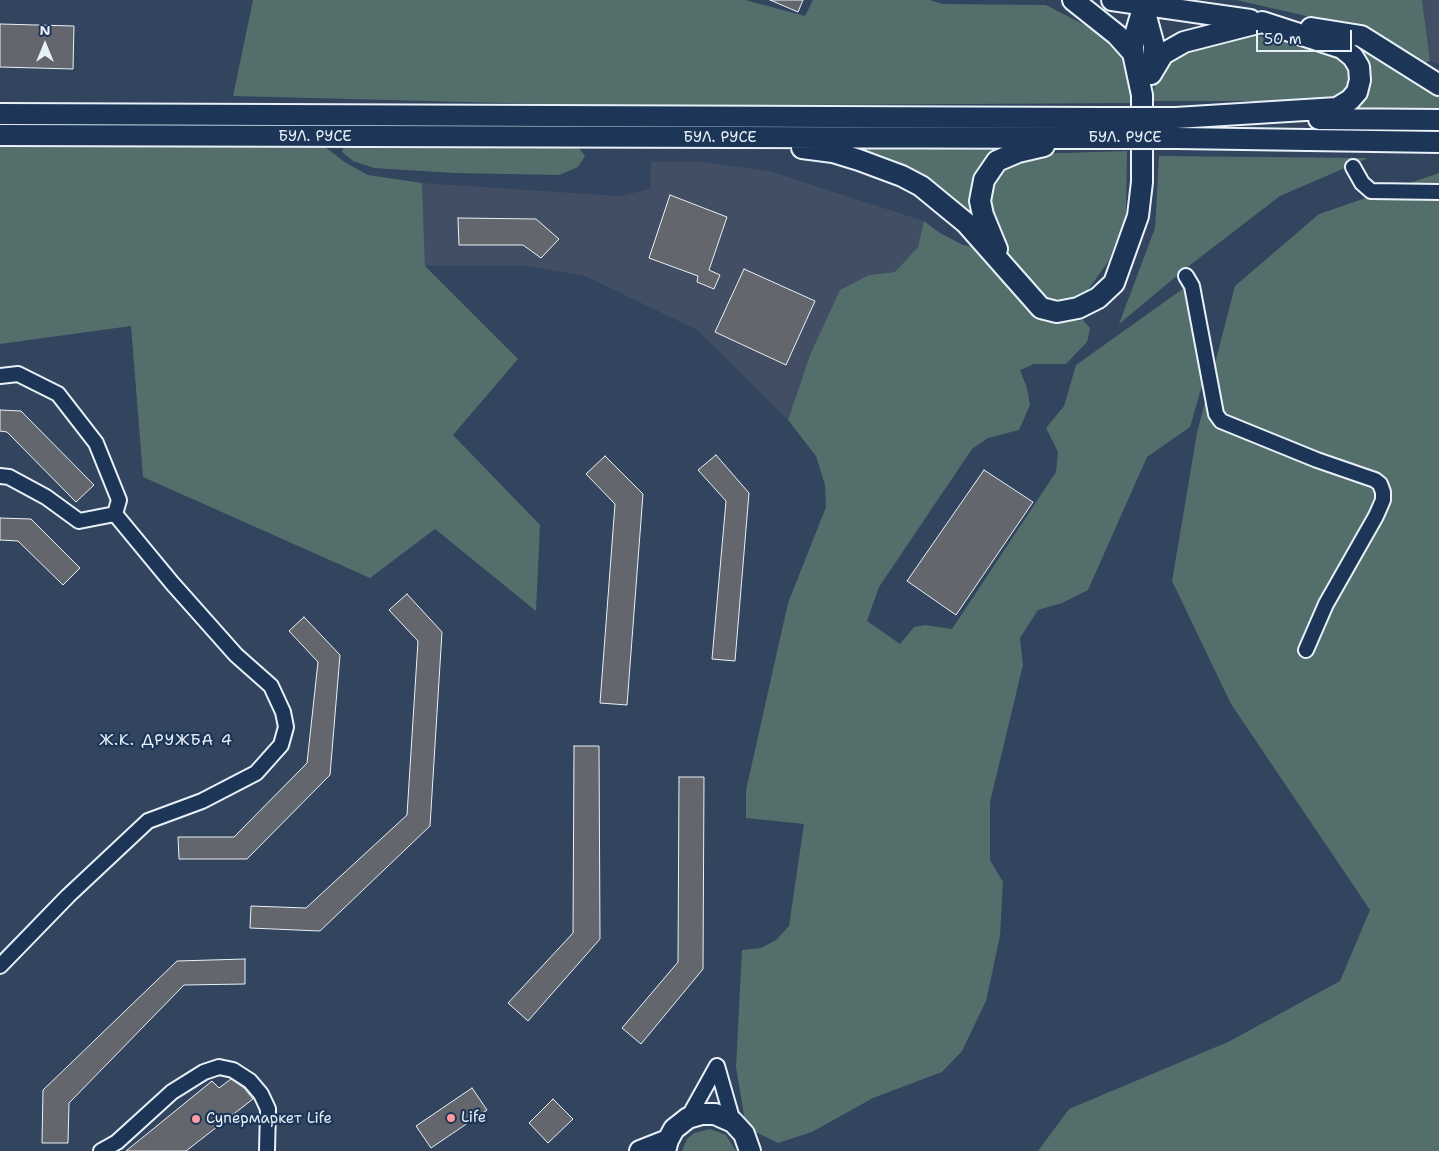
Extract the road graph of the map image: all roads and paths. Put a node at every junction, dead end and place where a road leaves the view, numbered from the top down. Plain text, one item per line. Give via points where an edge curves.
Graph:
1 (1072, 0) edge
2 (1112, 0) edge
3 (1141, 3) edge
4 (1262, 22) junction
5 (1133, 52) junction
6 (1151, 74) junction
7 (1439, 85) edge
8 (1142, 95) junction
9 (0, 114) edge
10 (1439, 120) edge
11 (1105, 128) junction
12 (1177, 128) junction
13 (0, 135) edge
14 (735, 138) junction
15 (1439, 142) edge
16 (1353, 166) dead end
17 (1439, 192) edge
18 (1007, 272) junction
19 (1186, 276) dead end
20 (0, 376) edge
21 (0, 476) edge
22 (115, 514) junction
23 (1306, 650) dead end
24 (0, 966) edge
25 (688, 1118) junction
26 (733, 1122) junction
27 (667, 1146) edge
28 (101, 1151) edge
29 (267, 1151) edge
30 (640, 1151) edge
31 (750, 1151) edge

1 - 5 main road via 1117,35
2 - 3 main road
3 - 4 main road
3 - 5 main road
3 - 6 main road via 1154,46
4 - 6 main road via 1184,42 1163,54
4 - 7 main road via 1361,36
4 - 12 main road via 1348,52 1360,73 1354,96 1331,109
5 - 8 main road
6 - 8 main road
8 - 18 main road via 1142,199 1134,231 1114,283 1088,304 1057,312 1041,308
9 - 11 main road, БУЛ. РУСЕ
10 - 12 main road, БУЛ. РУСЕ
11 - 12 main road, БУЛ. РУСЕ, bridge
11 - 14 main road, БУЛ. РУСЕ
11 - 18 main road via 1024,150 997,161 990,170 984,180 980,201 987,227
12 - 15 main road, БУЛ. РУСЕ
13 - 14 main road, БУЛ. РУСЕ
14 - 18 main road via 833,152 902,176 935,196 966,223
16 - 17 street via 1362,183 1371,191
19 - 23 street via 1192,286 1216,414 1221,421 1374,480 1383,492 1376,516 1326,604
20 - 22 street via 18,374 58,394 96,444 119,500
21 - 22 street via 46,497 79,521
22 - 24 street via 230,647 271,686 286,727 281,745 256,774 202,801 148,821
25 - 26 main road via 715,1114
25 - 26 street via 717,1066
25 - 27 main road via 674,1129
26 - 31 main road via 744,1134
27 - 30 main road
28 - 29 street via 117,1142 172,1092 204,1072 219,1067 233,1070 250,1081 261,1094 268,1109

